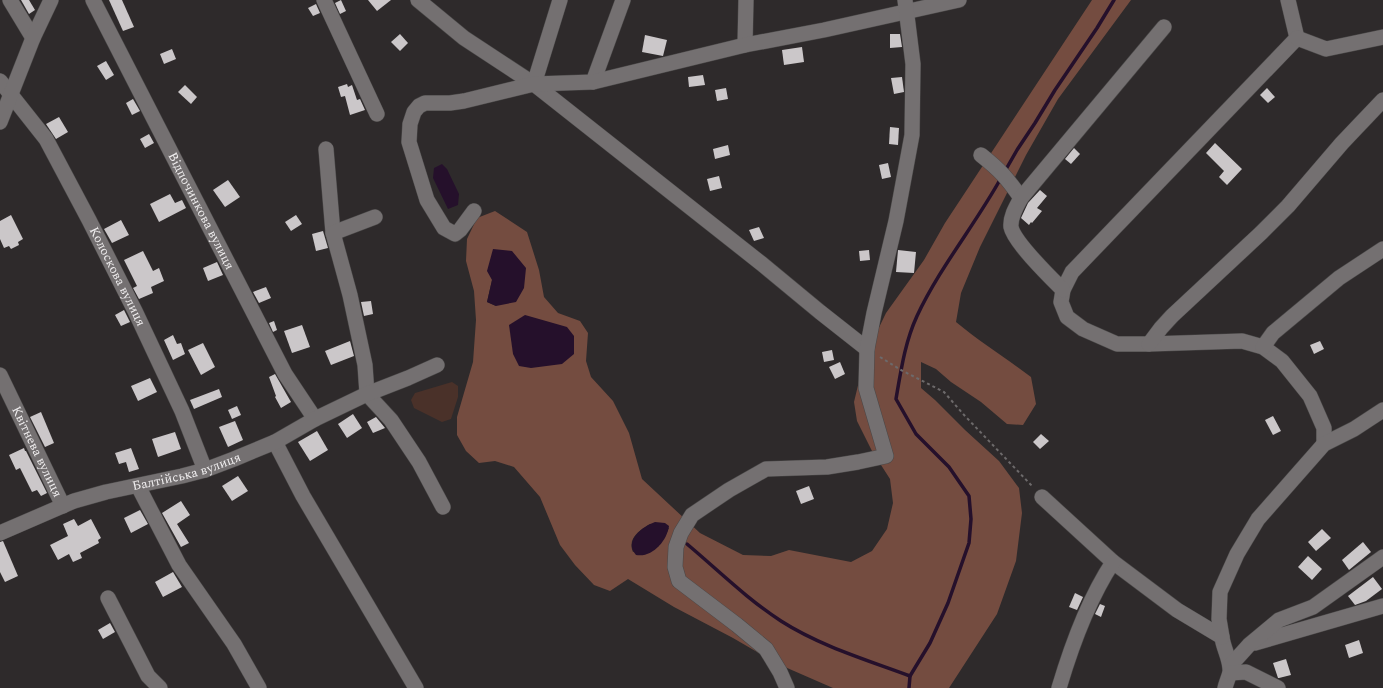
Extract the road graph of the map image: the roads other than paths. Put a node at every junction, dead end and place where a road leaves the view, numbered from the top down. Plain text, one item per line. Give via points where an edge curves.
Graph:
1 (10, 0) edge
2 (51, 0) edge
3 (93, 0) edge
4 (324, 0) edge
5 (560, 0) edge
6 (622, 0) edge
7 (746, 0) edge
8 (959, 0) edge
9 (1288, 0) edge
10 (421, 1) edge
11 (906, 6) edge
12 (1164, 27) dead end
13 (1383, 37) edge
14 (33, 38) junction
15 (1297, 38) junction
16 (744, 45) junction
17 (0, 81) edge
18 (594, 82) junction
19 (534, 84) junction
20 (10, 95) junction
21 (1383, 100) edge
22 (377, 114) dead end
23 (0, 122) edge
24 (326, 149) dead end
25 (981, 155) dead end
26 (1021, 198) junction
27 (474, 211) dead end
28 (374, 216) dead end
29 (333, 233) junction
30 (1383, 249) edge
31 (1063, 290) junction
32 (1149, 344) junction
33 (1263, 347) junction
34 (867, 349) junction
35 (437, 365) dead end
36 (0, 375) edge
37 (367, 394) junction
38 (1383, 410) edge
39 (315, 418) junction
40 (275, 442) junction
41 (1324, 444) junction
42 (205, 470) junction
43 (138, 486) junction
44 (1042, 497) road end
45 (63, 506) junction
46 (443, 506) dead end
47 (0, 533) edge
48 (1383, 557) edge
49 (1113, 562) junction
50 (108, 598) dead end
51 (1383, 606) edge
52 (1222, 637) junction
53 (1250, 645) junction
54 (1230, 669) junction
55 (160, 688) edge
56 (259, 688) edge
57 (416, 688) edge
58 (787, 688) edge
59 (1059, 688) edge
60 (1225, 688) edge
61 (1278, 688) edge

1 - 14 street
2 - 14 street
3 - 39 street, Відпочинкова вулиця via 285,374
4 - 22 street
5 - 19 street
6 - 18 street
7 - 16 street
8 - 11 street
9 - 15 street
10 - 19 street via 464,38
11 - 16 street via 824,30
11 - 34 street via 913,64 912,135 896,221
12 - 26 street
13 - 15 street via 1326,49
14 - 20 street
15 - 31 street via 1072,272
16 - 18 street
17 - 20 street, Колоскова вулиця
18 - 19 street
19 - 27 street via 464,101 425,103 414,112 409,142 427,200 444,228 455,234
19 - 34 street
20 - 23 street
20 - 42 street, Колоскова вулиця via 46,139 89,220 182,411
21 - 32 street via 1288,206 1172,316
24 - 29 street
25 - 26 street via 1003,174
26 - 31 street via 1013,214 1011,228 1020,244
28 - 29 street
29 - 37 street via 365,365
30 - 33 street via 1339,278 1273,333
31 - 32 street via 1061,302 1067,317 1083,329 1117,344
32 - 33 street via 1242,340
33 - 41 street via 1282,361 1310,396 1324,428
34 - 58 street via 866,388 886,456 827,467 766,469 692,515 676,547 675,567 679,581 766,649
35 - 37 street, Балтійська вулиця
36 - 45 street, Квітнева вулиця
37 - 39 street, Балтійська вулиця
37 - 46 street via 391,420 419,462
38 - 41 street via 1354,430
39 - 40 street, Балтійська вулиця
40 - 42 street, Балтійська вулиця
40 - 57 street via 303,496
41 - 52 street via 1258,519 1237,554 1220,592 1219,619
42 - 43 street, Балтійська вулиця
43 - 45 street, Балтійська вулиця via 106,492
43 - 56 street via 179,565 234,644
44 - 49 street
45 - 47 street, Балтійська вулиця
48 - 53 street via 1313,606 1280,620
49 - 52 street via 1177,610
49 - 59 street via 1102,579 1082,623
50 - 55 street via 148,676
51 - 53 street
52 - 54 street
53 - 54 street
54 - 60 street
54 - 61 street via 1246,672

